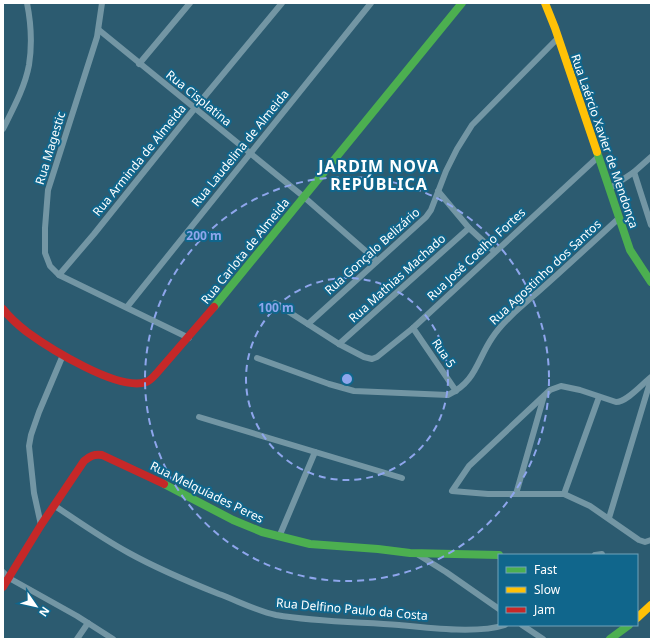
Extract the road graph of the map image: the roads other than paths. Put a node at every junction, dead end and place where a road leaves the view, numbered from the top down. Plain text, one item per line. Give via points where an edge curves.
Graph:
1 (27, 3) edge
2 (102, 3) edge
3 (190, 3) edge
4 (282, 3) edge
5 (371, 3) edge
6 (462, 3) edge
7 (545, 3) edge
8 (99, 30) junction
9 (558, 38) junction
10 (139, 64) junction
11 (194, 108) junction
12 (3, 129) edge
13 (250, 153) junction
14 (598, 157) junction
15 (651, 157) edge
16 (634, 172) junction
17 (609, 188) junction
18 (438, 191) junction
19 (304, 197) junction
20 (618, 219) junction
21 (650, 221) edge
22 (469, 228) junction
23 (494, 252) junction
24 (377, 261) junction
25 (58, 275) junction
26 (651, 282) edge
27 (274, 302) dead end
28 (127, 307) junction
29 (3, 309) edge
30 (308, 324) junction
31 (413, 328) junction
32 (189, 338) junction
33 (339, 344) junction
34 (63, 355) junction
35 (256, 358) dead end
36 (651, 378) edge
37 (456, 391) junction
38 (544, 394) junction
39 (599, 397) junction
40 (199, 417) dead end
41 (314, 452) junction
42 (402, 478) dead end
43 (516, 494) junction
44 (564, 494) junction
45 (55, 506) junction
46 (609, 518) junction
47 (41, 526) junction
48 (279, 537) junction
49 (651, 540) edge
50 (416, 553) junction
51 (498, 555) edge
52 (6, 575) edge
53 (3, 588) edge
54 (651, 605) edge
55 (498, 608) edge
56 (638, 617) edge
57 (88, 623) junction
58 (500, 626) edge
59 (524, 626) edge
60 (628, 626) edge
61 (77, 639) edge
62 (113, 639) edge
63 (543, 639) edge
64 (610, 639) edge

1 - 12 street via 30,34 28,66 20,92
2 - 8 street, Rua Magestic
3 - 10 street
4 - 11 street, Rua Arminda de Almeida
5 - 13 street, Rua Laudelina de Almeida
6 - 19 street, Rua Carlota de Almeida
7 - 9 street, Rua Laércio Xavier de Mendonça
8 - 10 street, Rua Cisplatina
8 - 25 street, Rua Magestic via 48,190 45,253 50,266
9 - 14 street, Rua Laércio Xavier de Mendonça
9 - 18 street, Rua Gonçalo Belizário via 472,125 457,149
10 - 11 street, Rua Cisplatina
11 - 13 street, Rua Cisplatina
11 - 25 street, Rua Arminda de Almeida via 94,234
13 - 19 street, Rua Cisplatina
13 - 28 street, Rua Laudelina de Almeida
14 - 17 street, Rua Laércio Xavier de Mendonça
14 - 23 street, Rua José Coelho Fortes
15 - 16 street
16 - 17 street
16 - 21 street
17 - 20 street, Rua Laércio Xavier de Mendonça
18 - 22 street
18 - 24 street, Rua Gonçalo Belizário via 426,217
19 - 24 street, Rua Cisplatina
19 - 32 street, Rua Carlota de Almeida
20 - 26 street, Rua Laércio Xavier de Mendonça via 630,250
20 - 37 street, Rua Agostinho dos Santos via 502,326 490,341 468,381
22 - 23 street
22 - 33 street, Rua Mathias Machado
23 - 31 street, Rua José Coelho Fortes
24 - 30 street, Rua Gonçalo Belizário
25 - 28 street
27 - 30 street
28 - 32 street
29 - 34 street, Rua Carlota de Almeida via 29,335
30 - 33 street
31 - 33 street, Rua José Coelho Fortes via 372,359
31 - 37 street, Rua 5
32 - 34 street, Rua Carlota de Almeida via 151,378 142,383 117,380 99,374
34 - 47 street via 31,434 32,480
35 - 37 street via 354,391 443,395
36 - 39 street via 619,402
36 - 46 street
38 - 39 street via 561,386
38 - 43 street
38 - 43 street via 469,466 452,491
39 - 44 street
40 - 41 street
41 - 42 street
41 - 48 street
43 - 44 street
44 - 46 street
45 - 47 street, Rua Melquíades Peres
45 - 48 street, Rua Melquíades Peres via 84,461 95,454 161,483 233,520
45 - 58 street, Rua Delfino Paulo da Costa via 97,535 130,553 191,582 260,610 305,618 446,629
46 - 49 street via 640,540
47 - 52 street, Rua Melquíades Peres
48 - 50 street, Rua Melquíades Peres via 310,544
50 - 51 street, Rua Melquíades Peres
50 - 55 street
52 - 53 street, Rua Melquíades Peres
52 - 57 street
54 - 56 street
57 - 61 street
57 - 62 street
59 - 63 street
60 - 64 street

